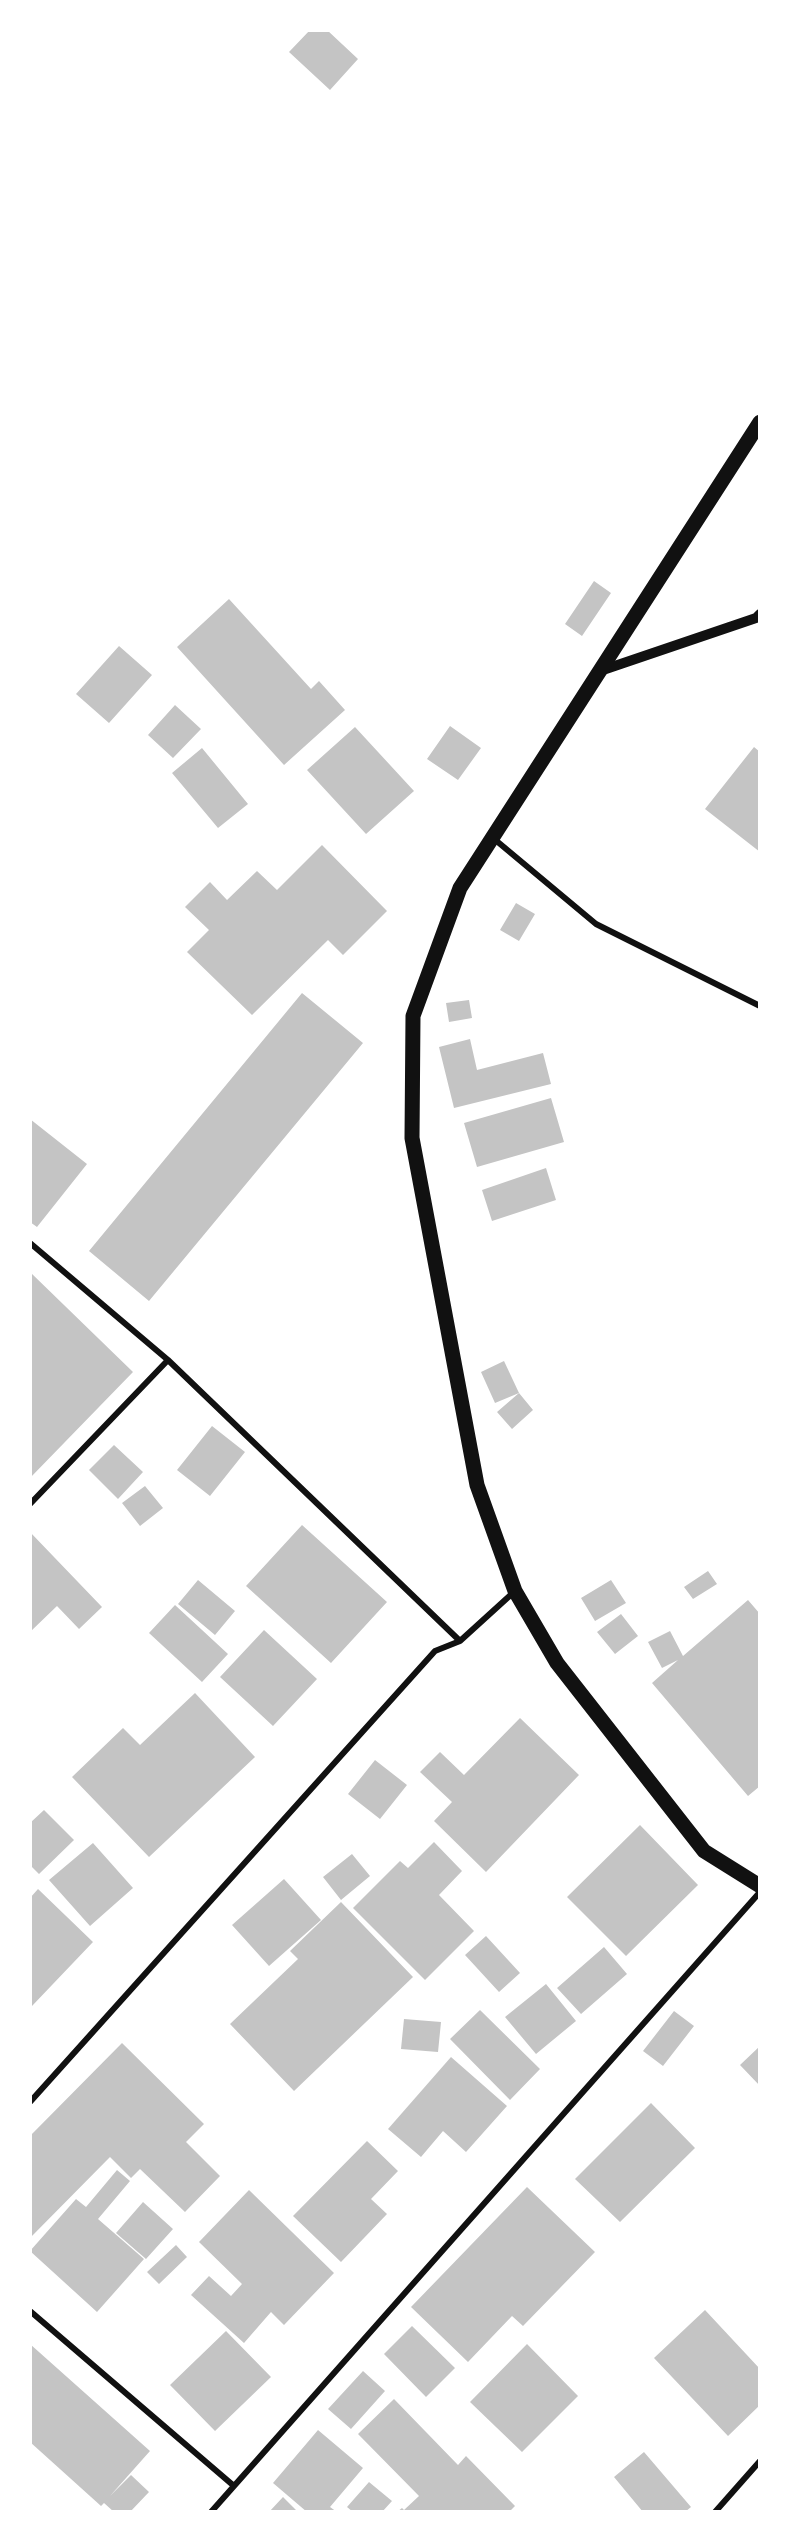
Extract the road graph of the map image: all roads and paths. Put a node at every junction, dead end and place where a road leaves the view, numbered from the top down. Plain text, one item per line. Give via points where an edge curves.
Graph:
1 (760, 422) edge
2 (760, 614) edge
3 (599, 671) junction
4 (493, 837) junction
5 (760, 1006) edge
6 (30, 1243) edge
7 (168, 1360) junction
8 (30, 1504) edge
9 (515, 1591) junction
10 (459, 1641) junction
11 (760, 1886) edge
12 (760, 1892) edge
13 (30, 2102) edge
14 (30, 2311) edge
15 (760, 2461) edge
16 (234, 2486) junction
17 (210, 2512) edge
18 (715, 2512) edge

1 - 3 main road
2 - 3 street
3 - 4 main road
4 - 5 street via 596,924
4 - 9 main road via 460,888 413,1016 412,1138 477,1485
6 - 7 street
7 - 8 street
7 - 10 street
9 - 10 street
9 - 11 main road via 557,1663 704,1851
10 - 13 street via 435,1651
12 - 16 street
14 - 16 street
15 - 18 street
16 - 17 street

